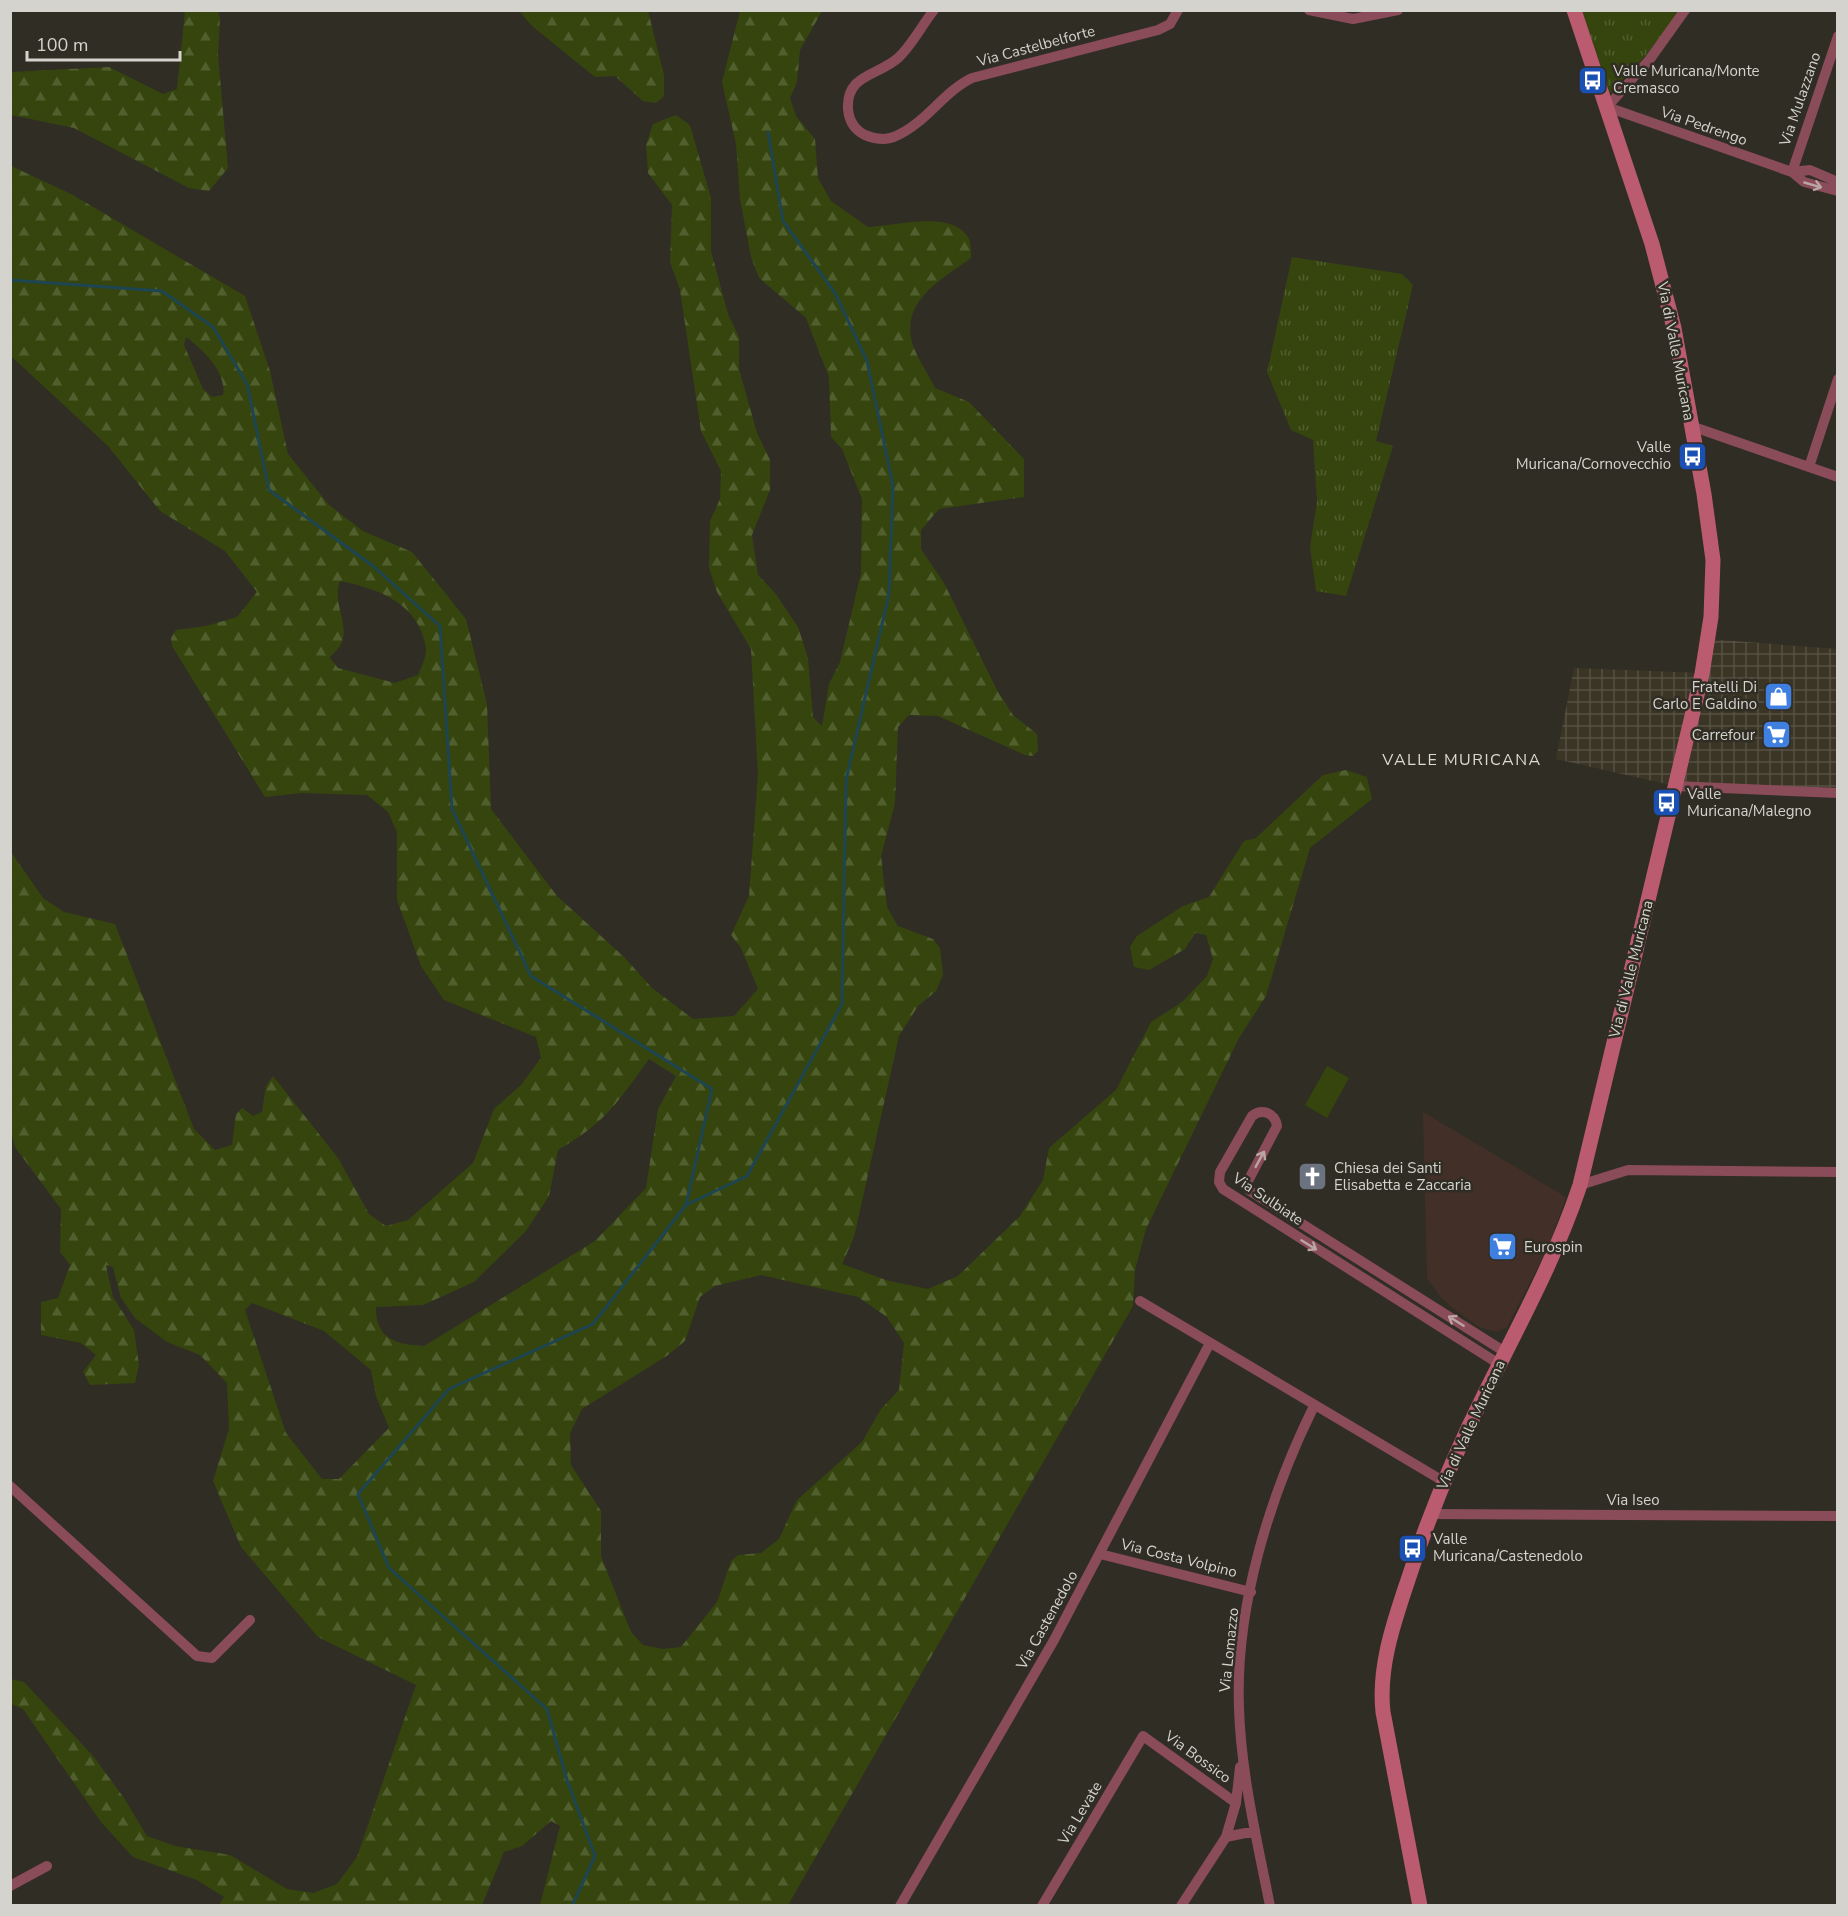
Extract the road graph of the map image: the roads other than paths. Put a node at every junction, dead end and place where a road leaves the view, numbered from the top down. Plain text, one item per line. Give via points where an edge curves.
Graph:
1 (934, 10) edge
2 (1178, 10) edge
3 (1398, 10) edge
4 (1574, 10) edge
5 (1685, 10) edge
6 (1312, 11) edge
7 (1838, 36) edge
8 (1607, 107) junction
9 (1792, 172) junction
10 (1838, 182) edge
11 (1838, 191) edge
12 (1838, 379) edge
13 (1691, 426) junction
14 (1809, 467) junction
15 (1838, 477) edge
16 (1675, 786) junction
17 (1838, 793) edge
18 (1838, 1172) edge
19 (1580, 1185) junction
20 (1140, 1301) dead end
21 (1210, 1343) junction
22 (1502, 1358) junction
23 (1314, 1406) junction
24 (1443, 1481) junction
25 (10, 1486) edge
26 (1429, 1514) junction
27 (1838, 1516) edge
28 (1100, 1554) junction
29 (1251, 1592) junction
30 (250, 1620) dead end
31 (1143, 1736) joint
32 (1242, 1748) junction
33 (1236, 1803) junction
34 (1256, 1831) junction
35 (1226, 1837) junction
36 (47, 1866) dead end
37 (10, 1886) edge
38 (900, 1905) edge
39 (1042, 1905) edge
40 (1181, 1905) edge
41 (1270, 1905) edge
42 (1420, 1905) edge

1 - 2 street, Via Castelbelforte via 900,56 861,78 852,89 849,115 862,134 879,139 895,137 972,78 1158,30 1170,24
3 - 6 street via 1353,19
4 - 8 street, Via di Valle Muricana
5 - 8 street via 1650,59
7 - 9 street, Via Mulazzano
8 - 9 street, Via Pedrengo
8 - 13 street, Via di Valle Muricana via 1665,289
9 - 10 street, Via Pedrengo via 1810,170
9 -> 11 street, Via Pedrengo via 1804,182
12 - 14 street
13 - 14 street
13 - 16 street, Via di Valle Muricana via 1704,494 1713,584 1709,639
14 - 15 street
16 - 17 street
16 - 19 street, Via di Valle Muricana
18 - 19 street via 1628,1170
19 - 22 street, Via di Valle Muricana via 1552,1258
20 - 21 street
21 - 23 street
21 - 28 street, Via Castenedolo
22 -> 22 street, Via Sulbiate via 1249,1189 1248,1181 1277,1126 1275,1118 1266,1112 1258,1111 1252,1116 1220,1172 1223,1189
22 - 24 street, Via di Valle Muricana
23 - 24 street
23 - 29 street, Via Lomazzo via 1280,1479
24 - 26 street, Via di Valle Muricana
25 - 30 street via 197,1656 212,1659
26 - 27 street, Via Iseo
26 - 42 street, Via di Valle Muricana via 1399,1607 1382,1686 1383,1712
28 - 29 street, Via Costa Volpino
28 - 38 street, Via Castenedolo
29 - 32 street, Via Lomazzo via 1239,1681
31 - 33 street, Via Bossico
31 - 39 street, Via Levate
32 - 33 street
32 - 34 street, Via Lomazzo
33 - 35 street
34 - 35 street
34 - 41 street, Via Lomazzo
35 - 40 street
36 - 37 street

